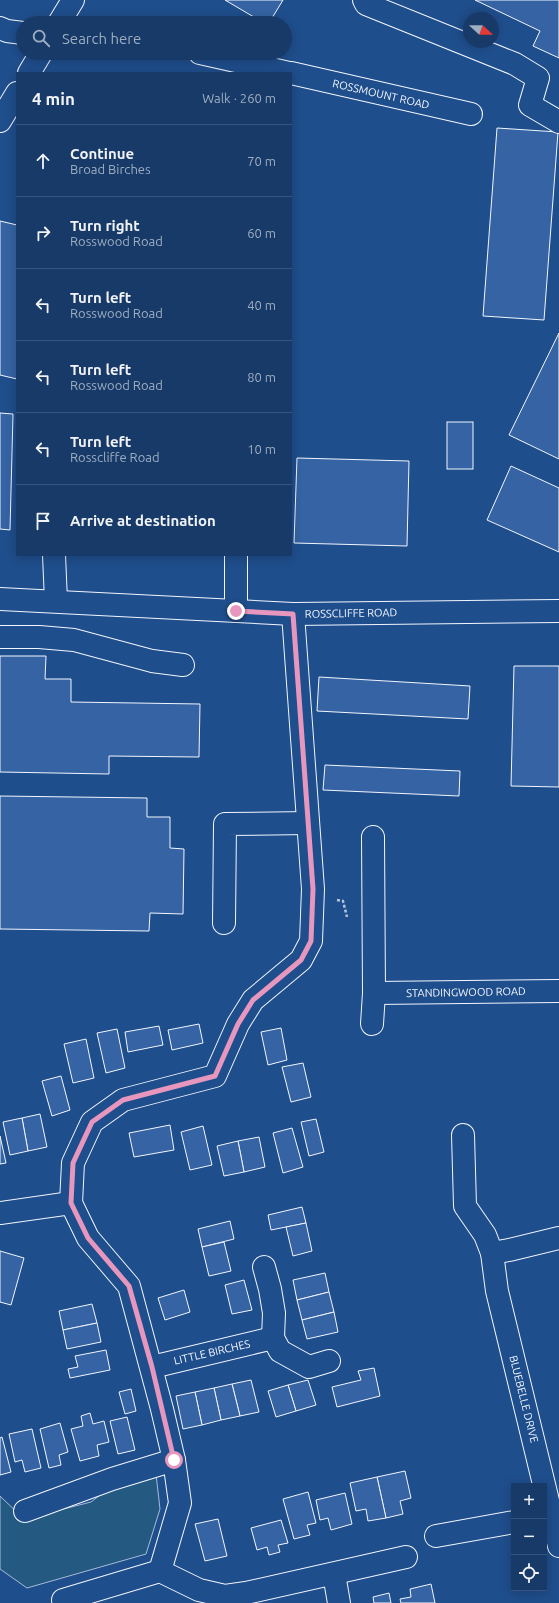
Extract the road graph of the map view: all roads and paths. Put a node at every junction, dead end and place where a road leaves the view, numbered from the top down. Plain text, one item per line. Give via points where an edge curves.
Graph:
1 (73, 0) edge
2 (364, 0) edge
3 (65, 16) edge
4 (0, 28) edge
5 (16, 32) edge
6 (37, 60) edge
7 (232, 60) edge
8 (30, 72) edge
9 (286, 72) edge
10 (292, 73) edge
11 (16, 94) edge
12 (471, 114) dead end
13 (0, 120) edge
14 (559, 122) edge
15 (54, 556) edge
16 (236, 556) edge
17 (0, 598) edge
18 (56, 601) junction
19 (236, 611) junction
20 (559, 611) edge
21 (293, 614) junction
22 (0, 636) edge
23 (183, 665) dead end
24 (308, 823) junction
25 (373, 837) dead end
26 (313, 899) junction
27 (348, 920) dead end
28 (224, 923) dead end
29 (559, 991) edge
30 (374, 993) junction
31 (372, 1024) dead end
32 (463, 1135) dead end
33 (71, 1203) junction
34 (0, 1213) edge
35 (559, 1238) edge
36 (492, 1253) junction
37 (264, 1267) dead end
38 (273, 1338) junction
39 (329, 1361) dead end
40 (152, 1367) junction
41 (174, 1460) junction
42 (25, 1510) dead end
43 (548, 1516) edge
44 (511, 1523) edge
45 (436, 1536) dead end
46 (559, 1545) edge
47 (406, 1556) dead end
48 (160, 1571) junction
49 (334, 1574) junction
50 (64, 1603) edge
51 (339, 1603) edge

1 - 3 street
2 - 14 street via 366,4 515,64 538,78 530,105
4 - 5 street
6 - 8 street
7 - 9 street, ROSSMOUNT ROAD
10 - 12 street, ROSSMOUNT ROAD
11 - 13 street
15 - 18 street
16 - 19 street
17 - 18 street, ROSSCLIFFE ROAD
18 - 19 street, ROSSCLIFFE ROAD
19 - 21 street, ROSSCLIFFE ROAD
20 - 21 street, ROSSCLIFFE ROAD
21 - 24 street
22 - 23 street via 74,640 152,661
24 - 26 street
24 - 28 street via 225,824
25 - 30 street
26 - 27 path via 343,901
26 - 33 street via 311,941 301,960 253,1000 238,1024 215,1076 123,1100 92,1122 73,1163
29 - 30 street, STANDINGWOOD ROAD
30 - 31 street
32 - 36 street, BLUEBELLE DRIVE via 465,1206 485,1235
33 - 34 street
33 - 40 street via 88,1238 129,1286
35 - 36 street
36 - 43 street, BLUEBELLE DRIVE via 497,1291
37 - 38 street via 274,1313
38 - 39 street via 280,1351 309,1367
38 - 40 street, LITTLE BIRCHES
40 - 41 street
41 - 42 street
41 - 48 street via 180,1503
43 - 46 street, BLUEBELLE DRIVE
44 - 45 street
47 - 49 street
48 - 49 street via 200,1590 225,1596
48 - 50 street via 63,1600
49 - 51 street

